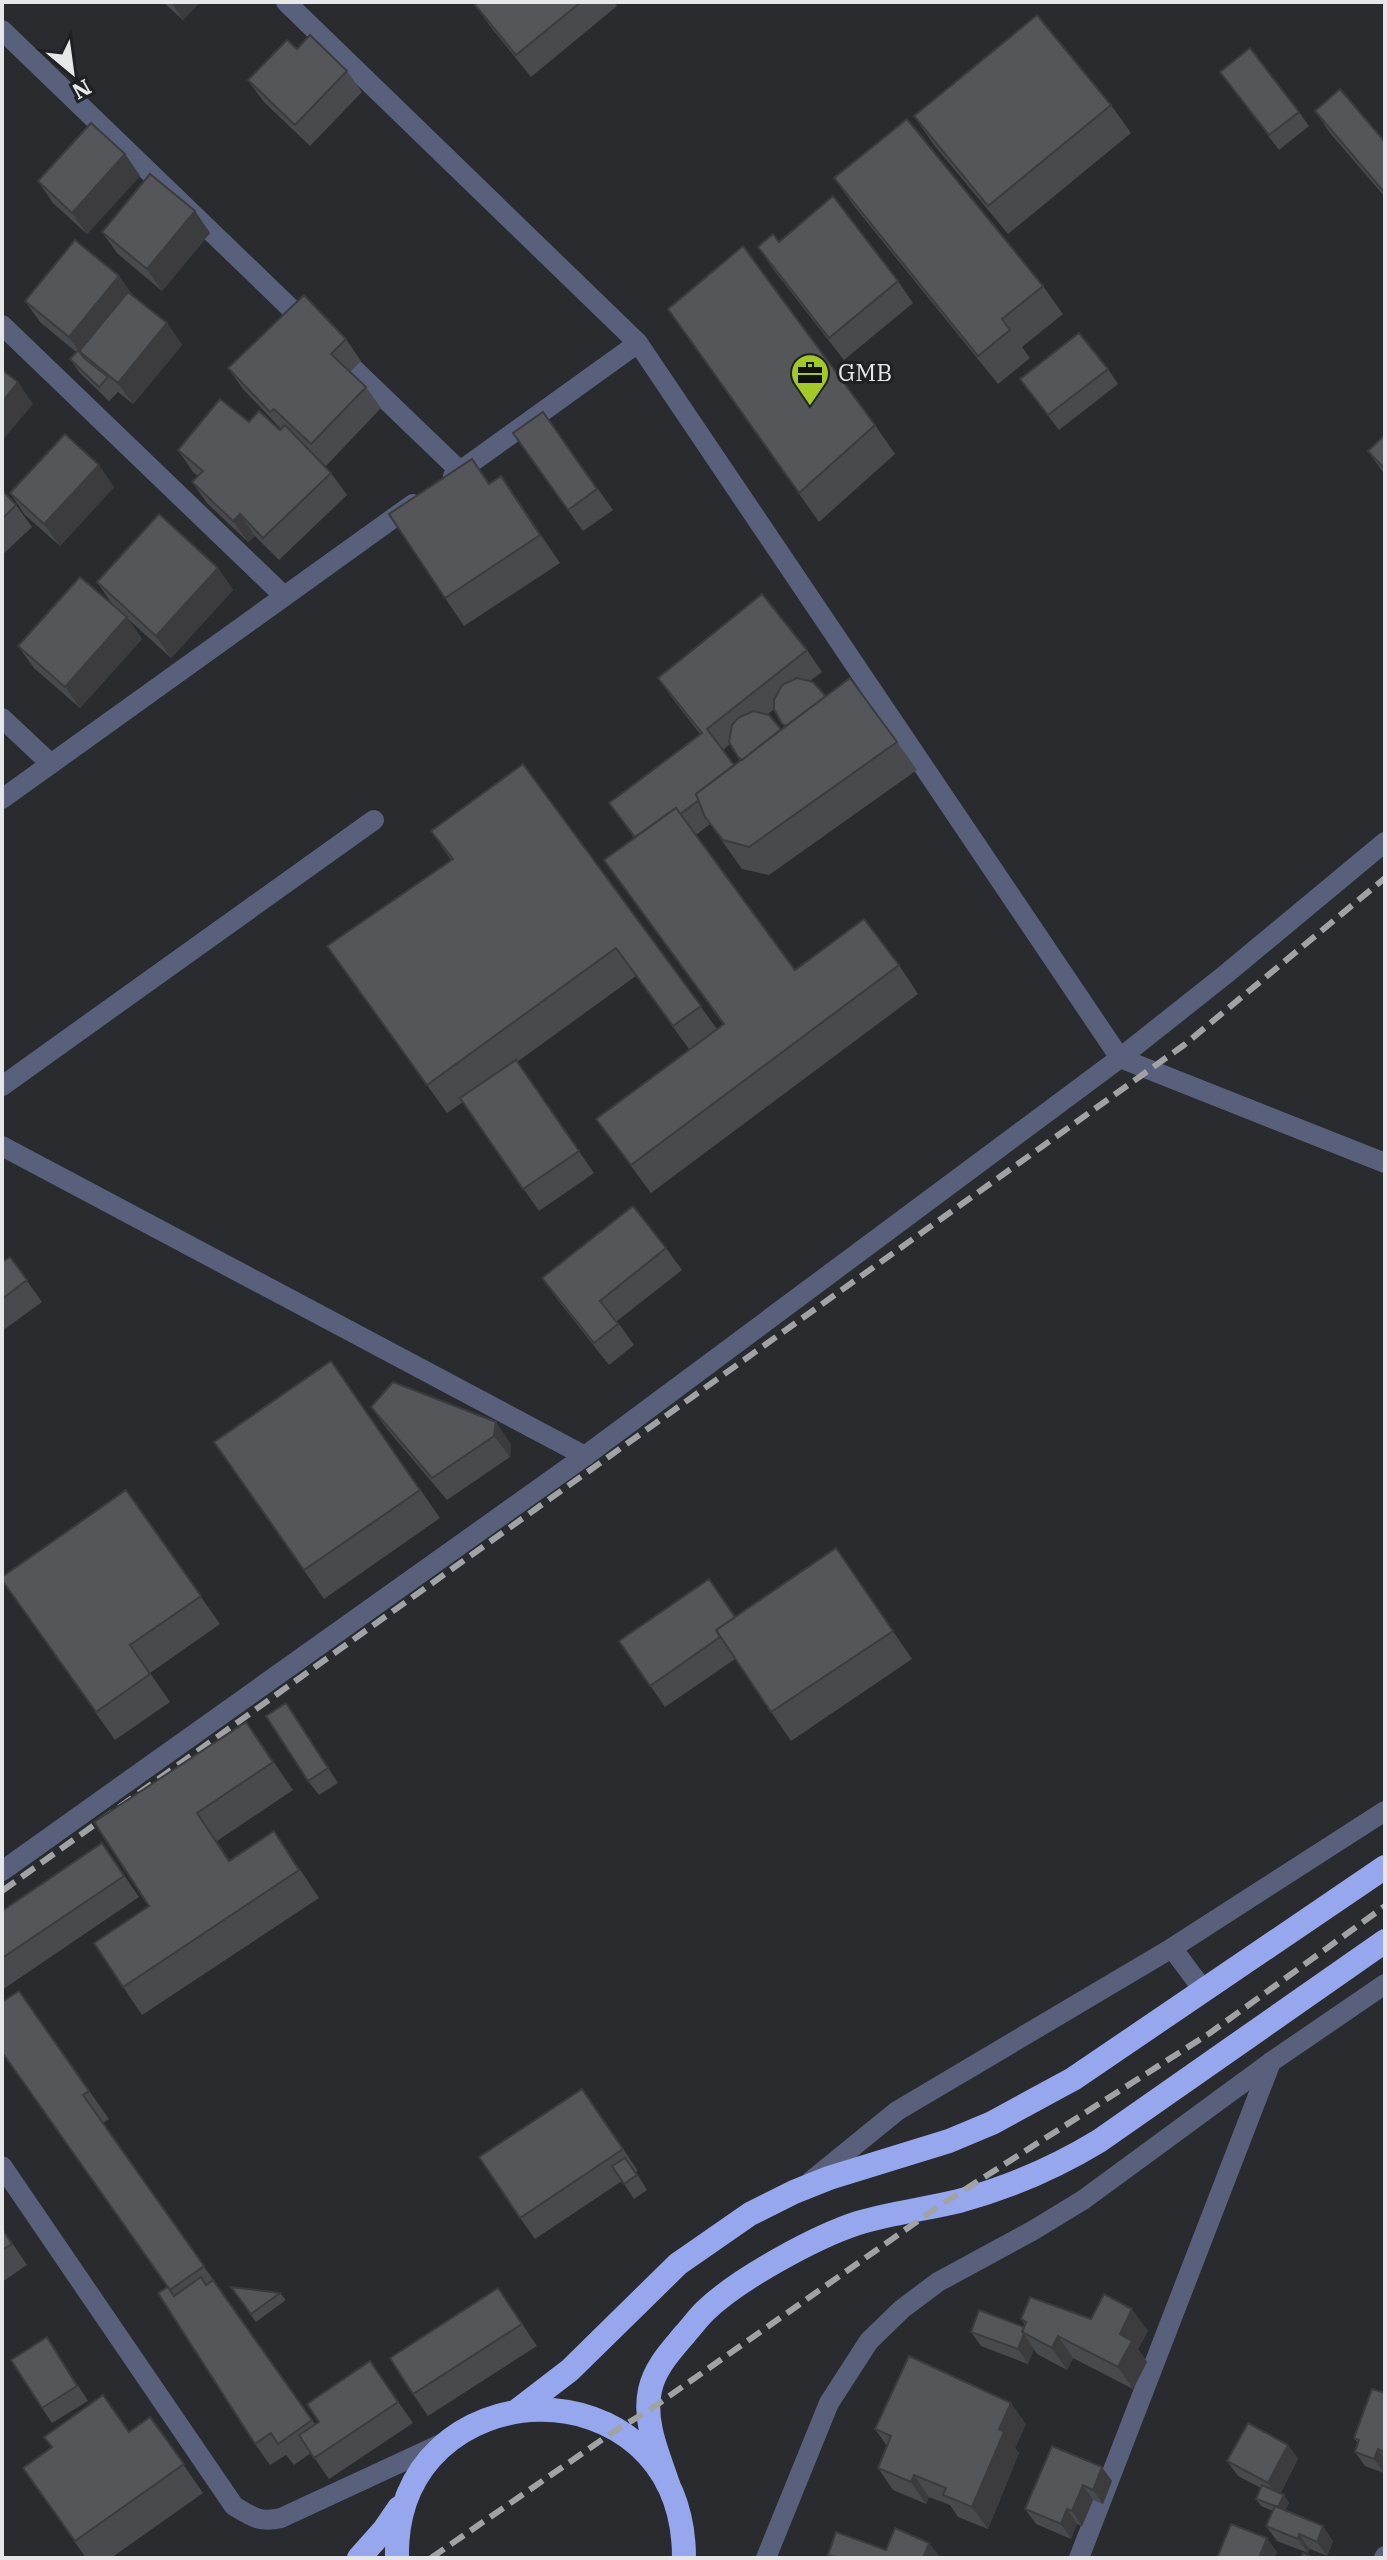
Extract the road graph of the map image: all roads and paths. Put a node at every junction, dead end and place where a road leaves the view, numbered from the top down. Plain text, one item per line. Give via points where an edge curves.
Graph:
1 (286, 2) edge
2 (2, 30) edge
3 (2, 325) edge
4 (638, 343) junction
5 (460, 471) junction
6 (284, 596) junction
7 (2, 718) edge
8 (51, 764) junction
9 (2, 799) edge
10 (374, 820) dead end
11 (1385, 842) edge
12 (1120, 1058) junction
13 (2, 1086) edge
14 (2, 1146) edge
15 (1385, 1163) edge
16 (585, 1456) junction
17 (1385, 1811) edge
18 (1385, 1867) edge
19 (2, 1871) edge
20 (1385, 1941) edge
21 (1172, 1948) junction
22 (1385, 1984) edge
23 (1204, 1991) junction
24 (1271, 2062) junction
25 (2, 2166) edge
26 (802, 2189) junction
27 (518, 2410) junction
28 (454, 2438) junction
29 (668, 2484) junction
30 (410, 2493) junction
31 (359, 2558) edge
32 (397, 2558) edge
33 (684, 2558) edge
34 (766, 2558) edge
35 (1079, 2558) edge

1 - 4 street
2 - 5 street
3 - 6 street
4 - 5 street
4 - 12 street
5 - 6 street
6 - 8 street
7 - 8 street
8 - 9 street
10 - 13 street
11 - 12 street
12 - 15 street
12 - 16 street
14 - 16 street
16 - 19 street
17 - 21 street
18 - 23 highway
20 - 29 highway via 1071,2158 974,2196 885,2215 832,2233 706,2310 661,2363 651,2389 651,2433
21 - 23 street
21 - 26 street via 897,2111
22 - 24 street
23 - 26 highway via 1073,2079 992,2123
24 - 34 street via 1083,2200 938,2282 869,2341 829,2403
24 - 35 street
25 - 28 street via 234,2506 250,2516 281,2518
26 - 27 highway via 750,2214 678,2264 570,2370
27 - 28 highway via 484,2420
27 - 29 highway via 571,2411 605,2423 645,2452
28 - 30 highway via 428,2463
29 - 33 highway via 682,2522
30 - 31 highway
30 - 32 highway via 399,2527

